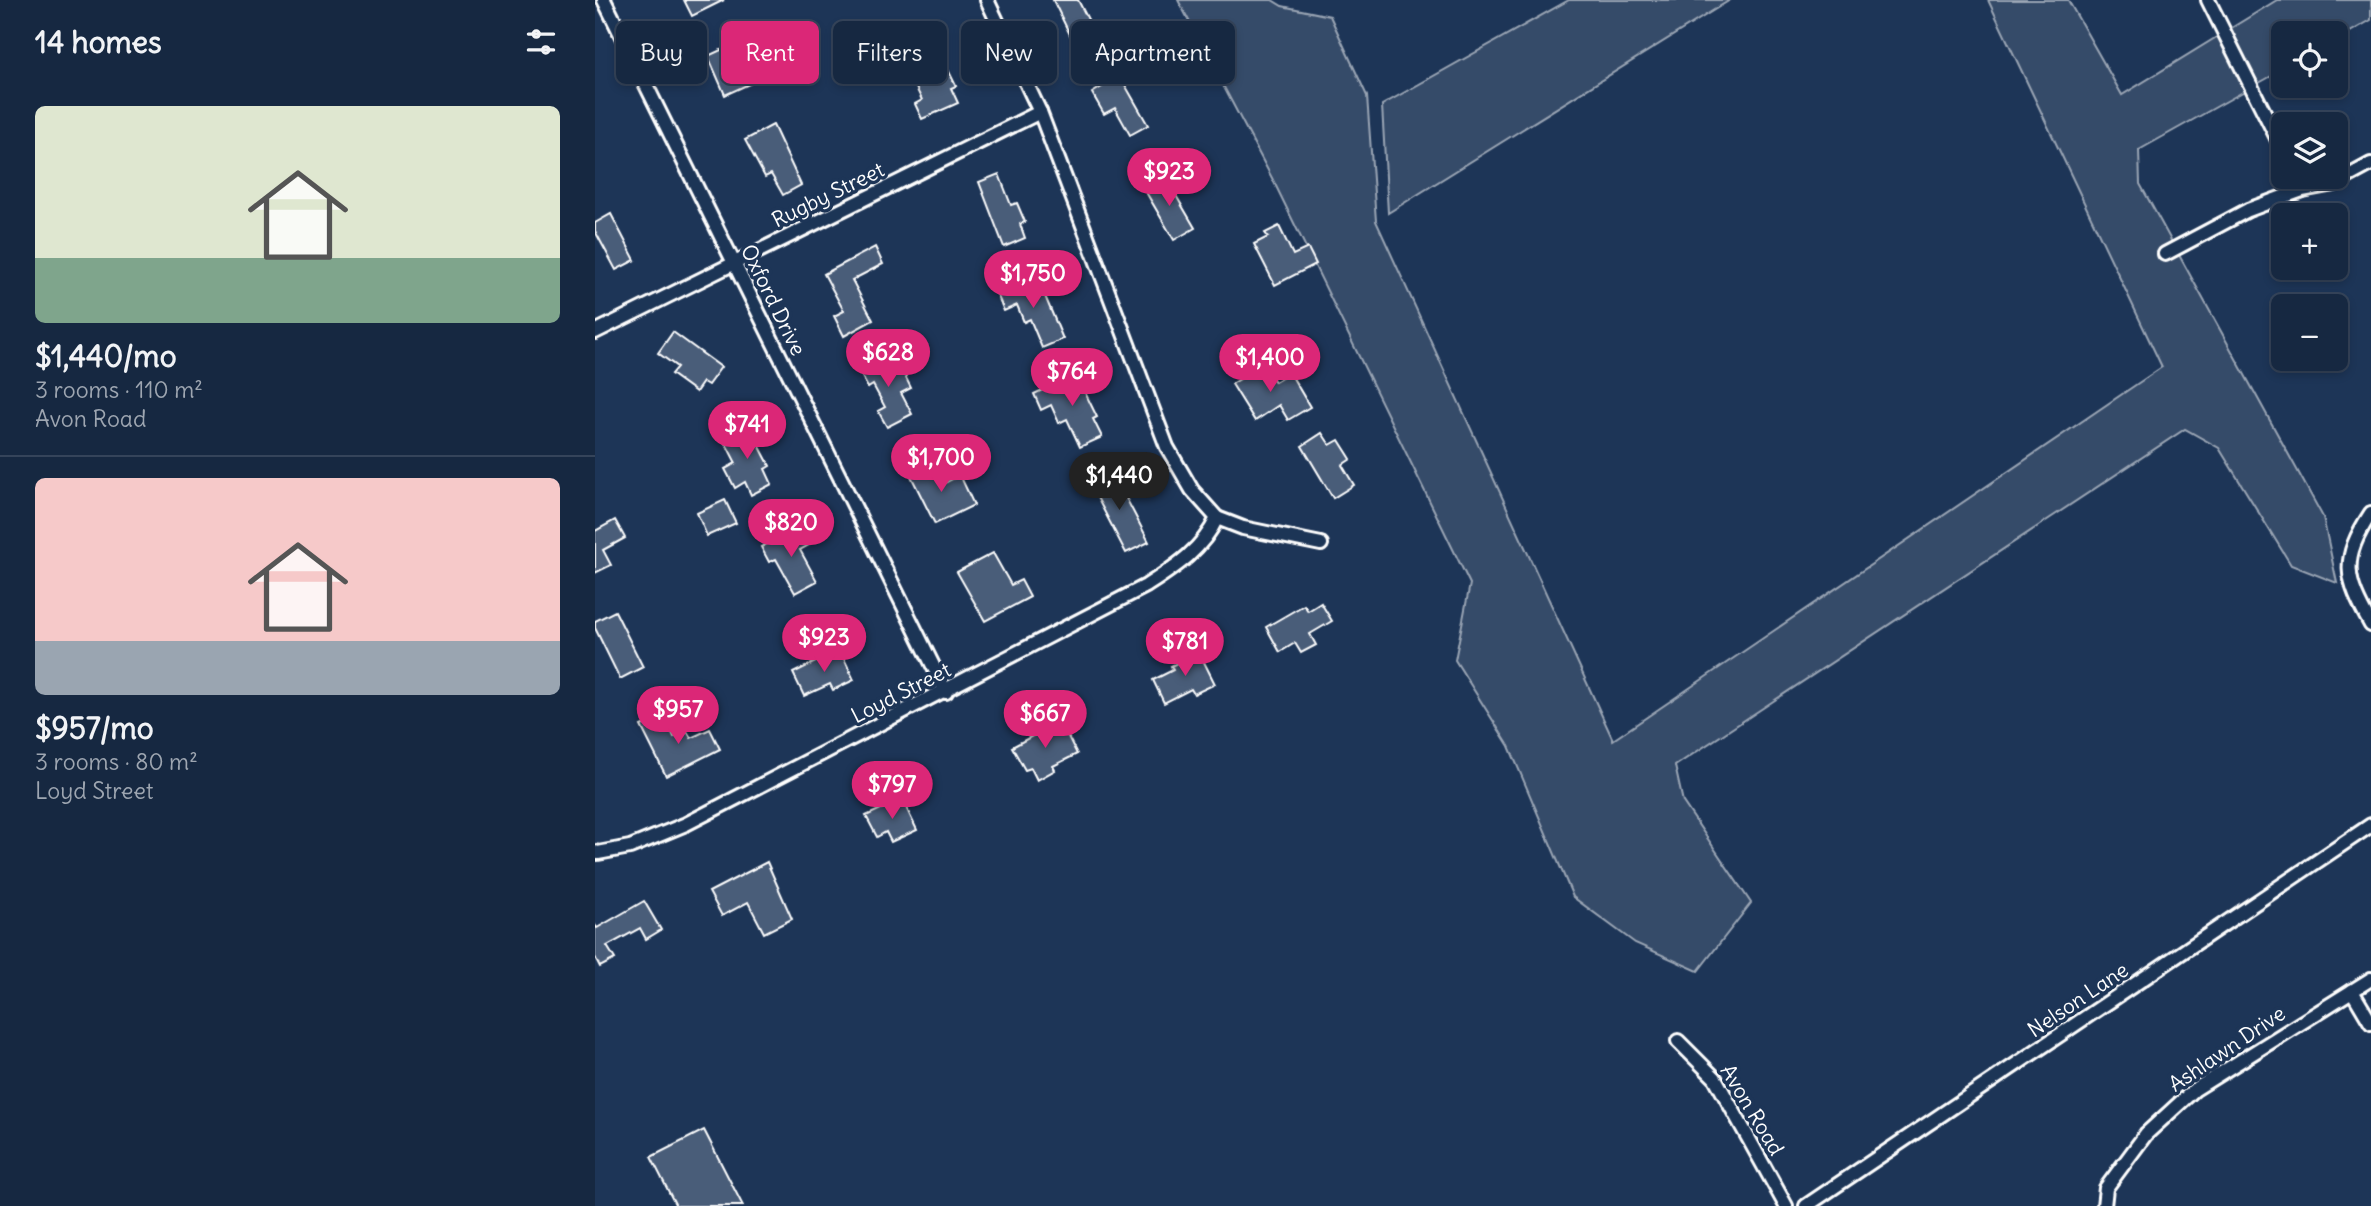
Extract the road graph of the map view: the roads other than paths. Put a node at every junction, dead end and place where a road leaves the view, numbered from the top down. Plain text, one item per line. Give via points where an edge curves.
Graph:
1 (604, 0) edge
2 (987, 0) edge
3 (2208, 0) edge
4 (1040, 112) junction
5 (2271, 126) edge
6 (2371, 164) edge
7 (2301, 190) joint
8 (2165, 254) dead end
9 (733, 263) junction
10 (595, 331) edge
11 (2371, 513) edge
12 (1217, 518) junction
13 (1321, 544) dead end
14 (2371, 625) edge
15 (946, 692) junction
16 (2371, 825) edge
17 (595, 852) edge
18 (2371, 979) edge
19 (2352, 991) junction
20 (2371, 1023) edge
21 (1678, 1041) dead end
22 (1786, 1206) edge
23 (1806, 1206) edge
24 (2104, 1206) edge

1 - 9 street, Oxford Drive
2 - 4 street
3 - 5 street
4 - 9 street, Rugby Street
4 - 12 street via 1167,447 1192,490
6 - 7 street via 2334,184
7 - 8 street via 2248,210
9 - 10 street, Rugby Street
9 - 15 street, Oxford Drive
11 - 14 street via 2349,562 2349,577
12 - 13 street
12 - 15 street, Loyd Street via 1209,535 1182,563
15 - 17 street, Loyd Street via 687,824 630,847
16 - 23 street, Nelson Lane
18 - 19 street, Ashlawn Drive
19 - 20 street
19 - 24 street, Ashlawn Drive via 2194,1090 2146,1134 2106,1188
21 - 22 street, Avon Road via 1715,1078

